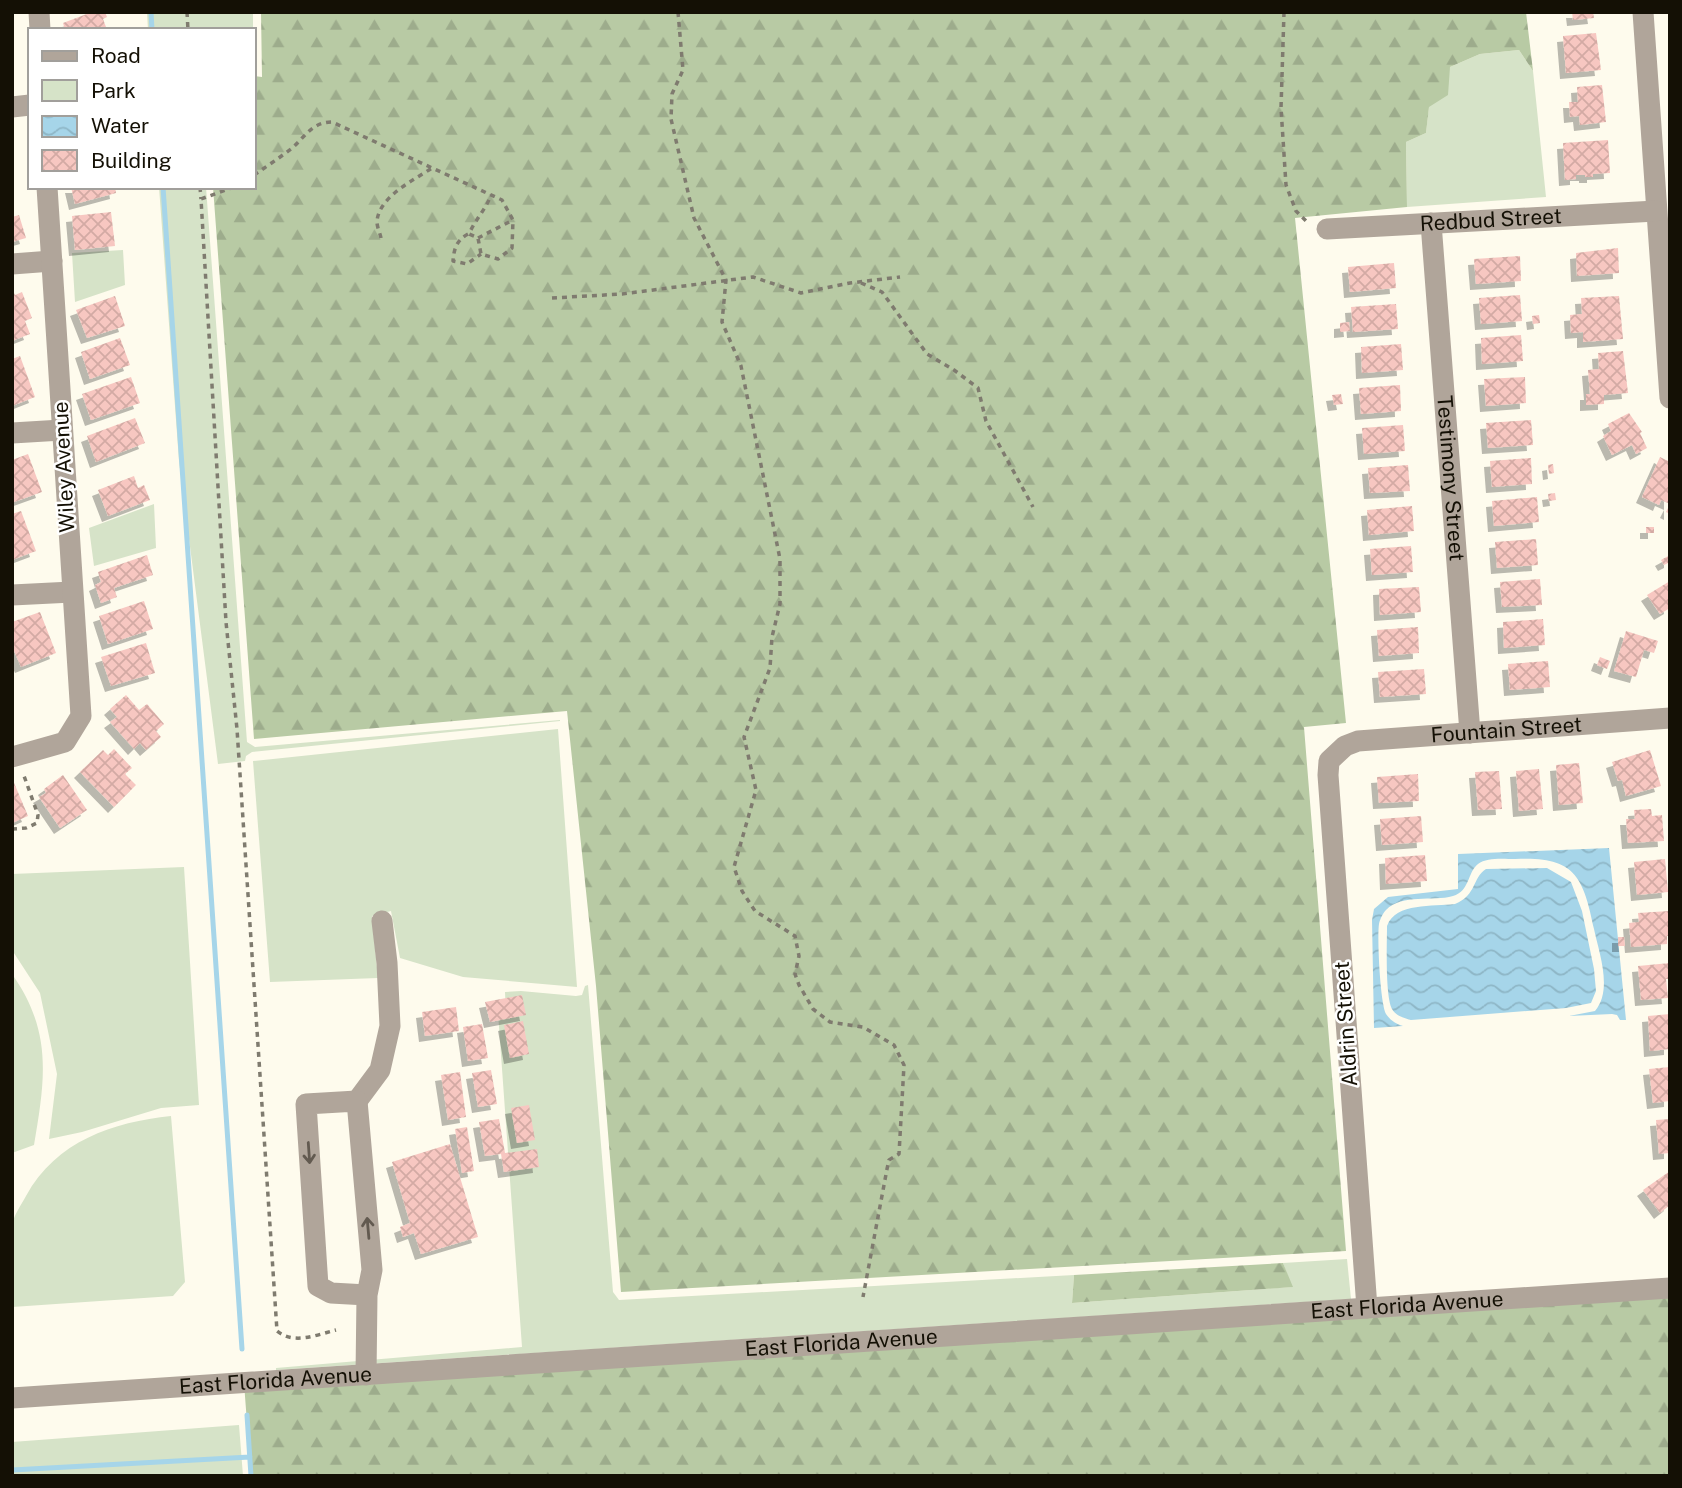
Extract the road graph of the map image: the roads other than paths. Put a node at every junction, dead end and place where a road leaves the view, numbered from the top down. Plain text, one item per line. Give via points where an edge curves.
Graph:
1 (1643, 12) edge
2 (47, 189) edge
3 (1656, 211) junction
4 (1431, 223) junction
5 (1327, 229) road end
6 (52, 261) junction
7 (12, 264) edge
8 (1670, 398) edge
9 (62, 430) junction
10 (12, 433) edge
11 (72, 592) junction
12 (12, 595) edge
13 (1670, 718) edge
14 (1470, 733) junction
15 (1345, 746) joint
16 (17, 763) edge
17 (382, 920) dead end
18 (357, 1101) junction
19 (1670, 1288) edge
20 (366, 1295) junction
21 (1367, 1308) junction
22 (366, 1375) junction
23 (12, 1398) edge

1 - 3 street
2 - 6 street, Wiley Avenue
3 - 4 street, Redbud Street
3 - 8 street
4 - 5 street, Redbud Street
4 - 14 street, Testimony Street
6 - 7 street
6 - 9 street, Wiley Avenue
9 - 10 street
9 - 11 street, Wiley Avenue
11 - 12 street
11 - 16 street, Wiley Avenue via 81,716 65,742
13 - 14 street, Fountain Street
14 - 15 street, Fountain Street via 1358,741
15 - 21 street, Aldrin Street via 1329,761 1328,775
17 - 18 street via 390,1026 380,1070
20 -> 18 street via 372,1270
18 -> 20 street via 306,1104 318,1286 331,1293
19 - 21 street, East Florida Avenue
20 - 22 street
21 - 22 street, East Florida Avenue
22 - 23 street, East Florida Avenue

